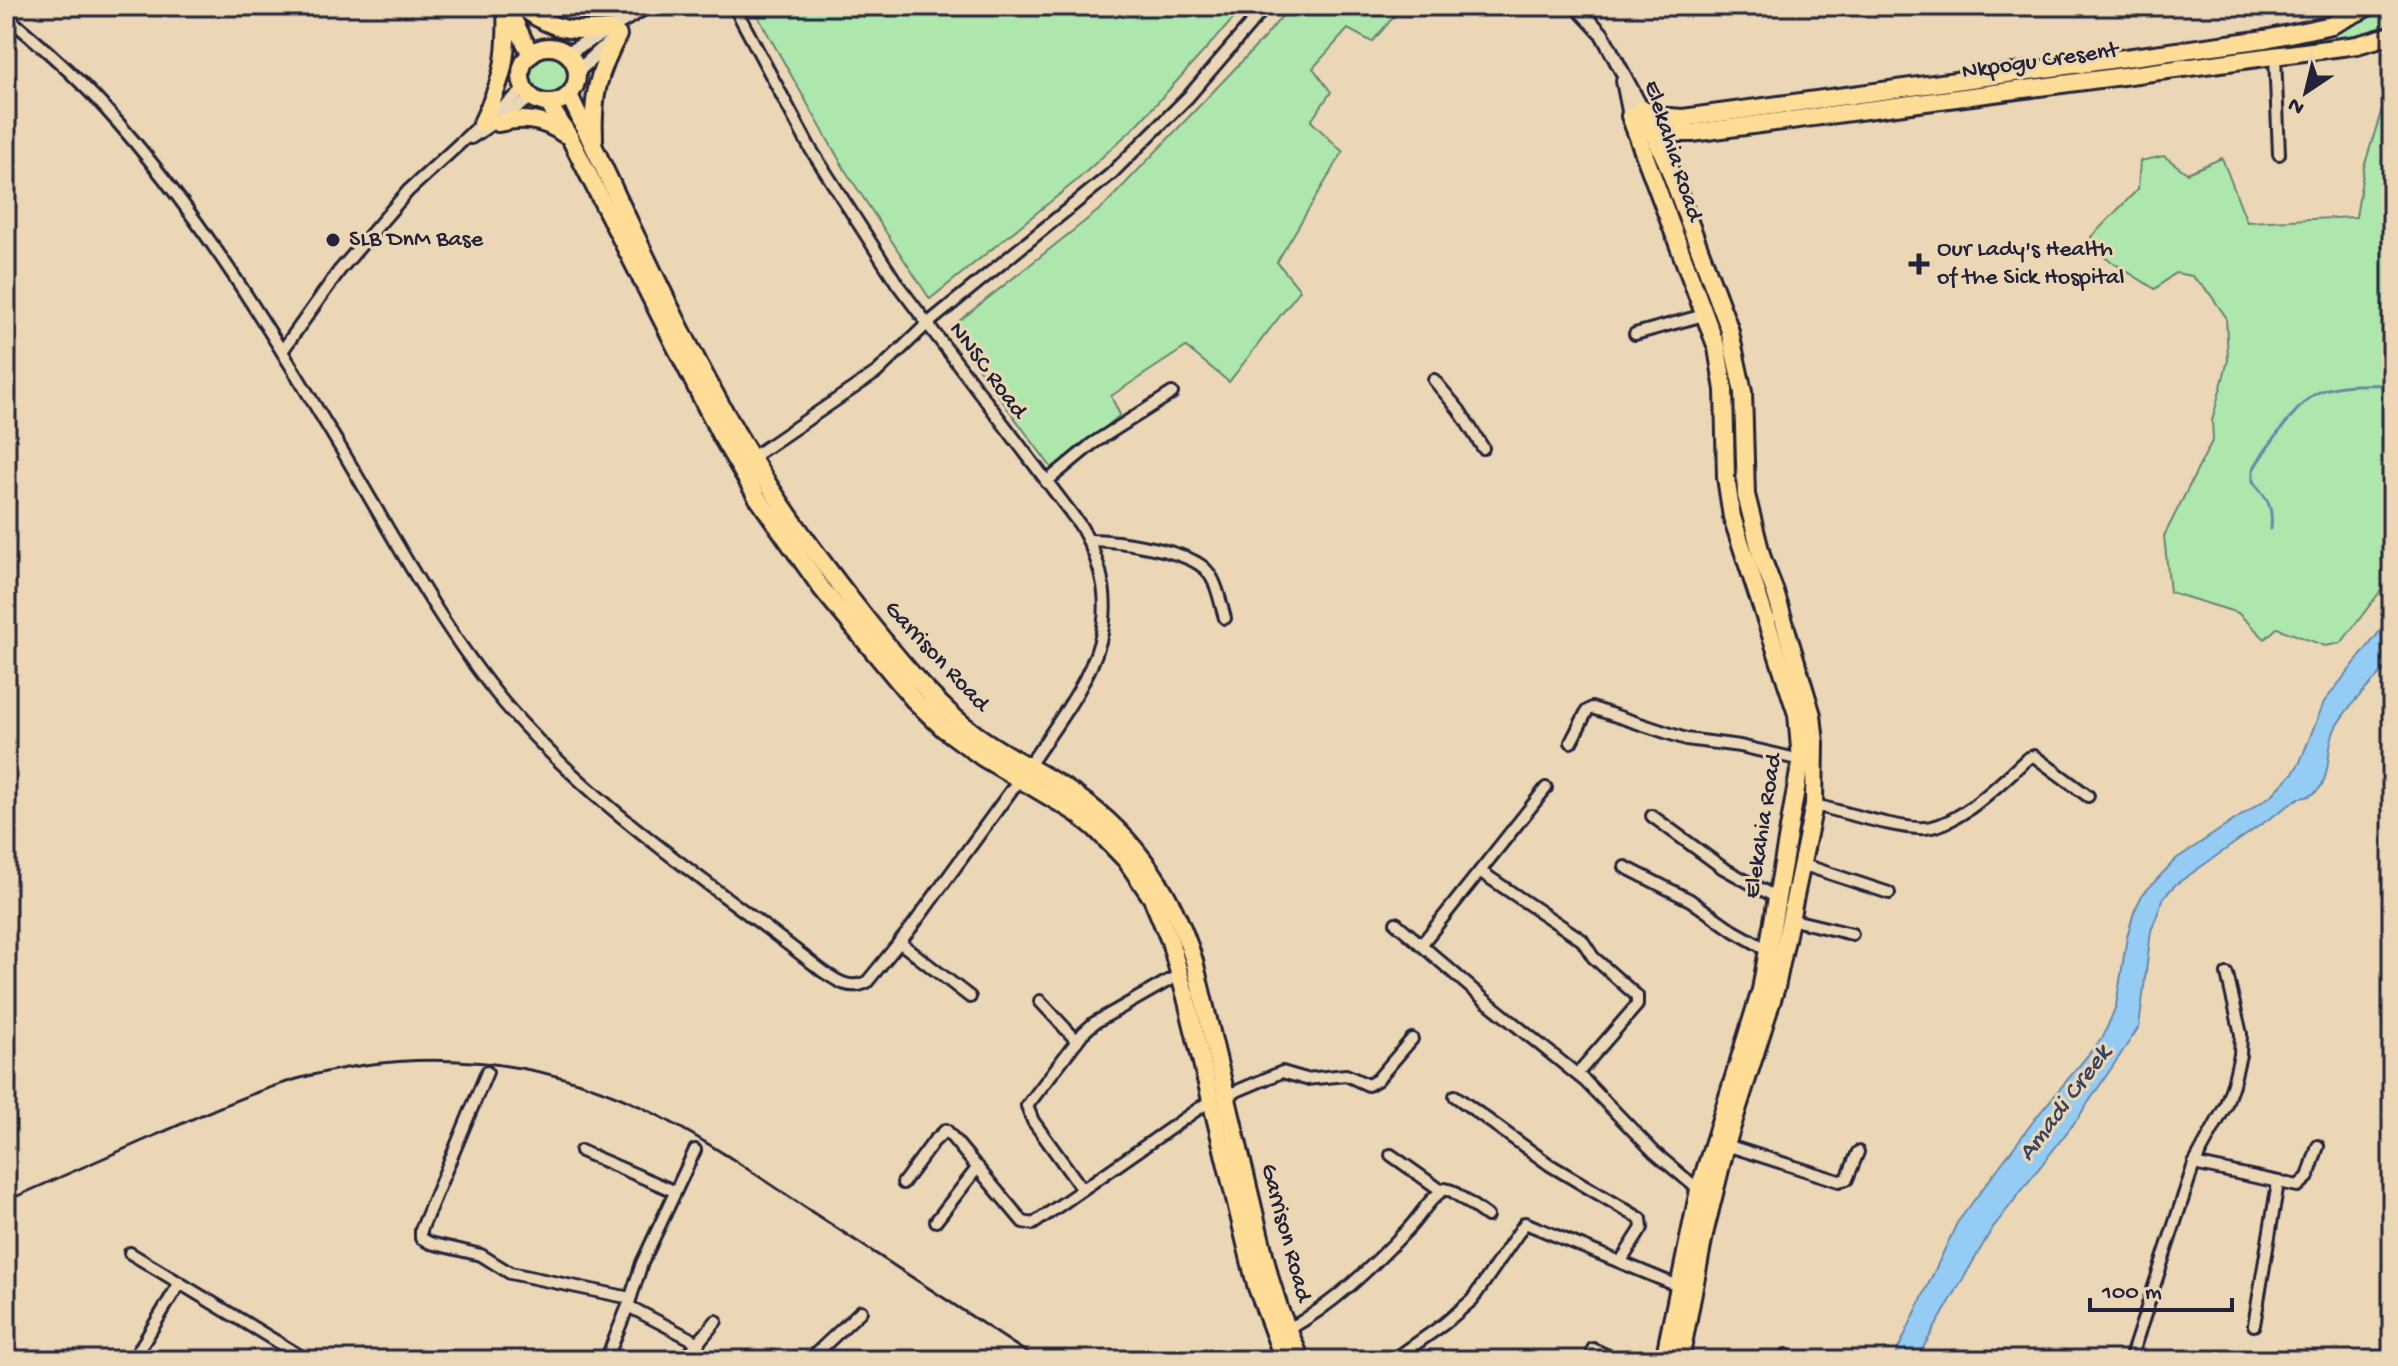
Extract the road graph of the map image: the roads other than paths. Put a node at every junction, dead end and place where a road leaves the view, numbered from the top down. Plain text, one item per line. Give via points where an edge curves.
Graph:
1 (506, 6) edge
2 (734, 6) edge
3 (1266, 6) edge
4 (1576, 6) edge
5 (2370, 6) edge
6 (525, 8) edge
7 (643, 9) edge
8 (6, 16) edge
9 (613, 32) junction
10 (2392, 35) edge
11 (547, 48) junction
12 (566, 54) junction
13 (531, 55) junction
14 (2275, 56) junction
15 (577, 72) junction
16 (569, 95) junction
17 (536, 96) junction
18 (1636, 112) junction
19 (1683, 118) junction
20 (490, 123) junction
21 (1654, 133) junction
22 (1692, 133) junction
23 (570, 138) junction
24 (462, 143) junction
25 (595, 148) junction
26 (2279, 154) dead end
27 (1645, 155) junction
28 (1667, 163) junction
29 (1704, 315) junction
30 (926, 325) junction
31 (1635, 334) dead end
32 (282, 351) junction
33 (1434, 380) dead end
34 (1172, 393) dead end
35 (1483, 448) dead end
36 (751, 458) junction
37 (1046, 482) junction
38 (1088, 540) junction
39 (1225, 618) dead end
40 (1571, 742) dead end
41 (1801, 760) junction
42 (1023, 774) junction
43 (1546, 788) dead end
44 (2088, 796) dead end
45 (1814, 805) junction
46 (1652, 816) dead end
47 (1801, 864) junction
48 (1625, 867) dead end
49 (1481, 872) junction
50 (1889, 893) dead end
51 (1777, 898) junction
52 (1789, 919) junction
53 (1396, 923) dead end
54 (1852, 934) dead end
55 (899, 942) junction
56 (1421, 945) junction
57 (1768, 950) junction
58 (1180, 974) junction
59 (2227, 974) dead end
60 (970, 997) dead end
61 (1040, 1001) dead end
62 (1412, 1039) dead end
63 (1077, 1041) junction
64 (487, 1072) dead end
65 (1577, 1074) junction
66 (1455, 1096) dead end
67 (1218, 1098) junction
68 (1726, 1145) junction
69 (2318, 1146) dead end
70 (695, 1150) dead end
71 (581, 1151) dead end
72 (1858, 1152) dead end
73 (1391, 1155) dead end
74 (2194, 1164) junction
75 (978, 1167) junction
76 (903, 1183) dead end
77 (2278, 1183) junction
78 (1082, 1189) junction
79 (1699, 1190) junction
80 (674, 1191) junction
81 (1442, 1191) junction
82 (1487, 1216) dead end
83 (936, 1221) dead end
84 (130, 1253) dead end
85 (1621, 1261) junction
86 (179, 1284) junction
87 (1678, 1286) junction
88 (629, 1302) junction
89 (861, 1311) dead end
90 (716, 1321) dead end
91 (2254, 1325) dead end
92 (1287, 1330) junction
93 (699, 1343) junction
94 (1593, 1349) dead end
95 (688, 1355) dead end
96 (133, 1360) edge
97 (307, 1360) edge
98 (606, 1360) edge
99 (809, 1360) edge
100 (1284, 1360) edge
101 (1301, 1360) edge
102 (1393, 1360) edge
103 (1617, 1360) edge
104 (1664, 1360) edge
105 (1680, 1360) edge
106 (2130, 1360) edge

1 - 13 main road
1 - 20 main road via 506,60
2 - 30 street, NNSC Road via 810,148
3 - 30 street via 1188,97 1111,174
4 - 18 street, Elekahia Road via 1602,34
5 - 19 main road, Nkpogu Cresent via 2332,25 2265,39
6 - 9 main road via 555,28
6 - 11 main road
7 - 9 street
8 - 32 street via 75,78 134,142
9 - 12 street
9 - 15 street
9 - 25 main road via 594,93
10 - 14 main road, Nkpogu Cresent
11 - 12 main road
11 - 13 main road
12 - 15 main road
13 - 17 main road via 522,71
14 - 22 main road, Nkpogu Cresent
14 - 26 street
15 - 16 main road
16 - 17 main road via 560,101
16 - 25 main road, Garrison Road
17 - 20 street
17 - 20 street
17 - 23 main road, Garrison Road
18 - 19 main road, Nkpogu Cresent
18 - 21 main road, Elekahia Road
18 - 27 main road, Elekahia Road
19 - 21 main road, Nkpogu Cresent
20 - 23 main road via 543,122
20 - 24 street
20 - 24 street
21 - 22 main road, Nkpogu Cresent
21 - 27 main road
21 - 28 main road, Elekahia Road
22 - 28 main road via 1674,145
23 - 42 main road, Garrison Road via 720,434 822,589 913,699 961,743
24 - 32 street via 360,244
25 - 36 main road, Garrison Road
27 - 29 main road, Elekahia Road
28 - 45 main road, Elekahia Road via 1738,362 1746,495 1812,715
29 - 31 street
29 - 41 main road, Elekahia Road via 1717,348 1724,390 1732,517 1797,714
30 - 36 street via 877,372
30 - 37 street, NNSC Road
32 - 55 street, NNSC Road via 460,643 505,703 595,794 838,982 867,982
33 - 35 street
34 - 37 street via 1092,444
36 - 42 main road, Garrison Road via 869,622 948,712
37 - 38 street, NNSC Road
38 - 39 street via 1137,544 1196,563 1212,579
38 - 42 street, NNSC Road via 1102,579 1103,633 1083,683
40 - 41 street via 1592,708 1686,739
41 - 51 main road, Elekahia Road
42 - 55 street, NNSC Road
42 - 58 main road, Garrison Road via 1095,828 1126,860 1152,898
42 - 67 main road, Garrison Road via 1071,792 1106,818 1164,889 1201,987
43 - 49 street
44 - 45 street via 2034,756 1986,796 1938,825 1923,828
45 - 47 main road, Elekahia Road
46 - 51 street via 1723,868
47 - 50 street
47 - 52 main road, Elekahia Road
48 - 57 street via 1690,900
49 - 56 street
49 - 65 street via 1582,940 1593,957 1637,996 1637,1005
51 - 57 main road, Elekahia Road
52 - 54 street
52 - 68 main road, Elekahia Road via 1776,987
53 - 56 street
55 - 60 street
56 - 65 street
57 - 79 main road, Elekahia Road via 1761,990
58 - 63 street via 1094,1023
58 - 67 main road, Garrison Road
59 - 74 street via 2241,1034 2240,1055 2225,1107
61 - 63 street
62 - 67 street via 1368,1085 1346,1075 1306,1079 1282,1072
63 - 78 street via 1027,1109
64 - 88 street via 421,1238 481,1255 510,1273
65 - 79 street
66 - 85 street via 1550,1165 1641,1219 1642,1228
67 - 78 street
67 - 92 main road, Garrison Road
67 - 100 main road, Garrison Road via 1256,1285
68 - 72 street via 1839,1181 1847,1179
68 - 105 main road, Elekahia Road
69 - 77 street via 2303,1183
70 - 80 street
71 - 80 street
73 - 81 street
74 - 77 street
74 - 106 street
75 - 76 street via 944,1130
75 - 78 street via 1027,1225
75 - 83 street
77 - 91 street
79 - 87 main road, Elekahia Road
80 - 88 street
81 - 82 street via 1452,1191
81 - 92 street via 1380,1258
84 - 86 street
85 - 87 street
85 - 102 street via 1525,1223 1472,1300
86 - 96 street
86 - 97 street
87 - 104 main road, Elekahia Road
88 - 93 street
88 - 98 street
89 - 99 street
90 - 93 street
92 - 101 main road, Garrison Road
93 - 95 street
94 - 103 street

